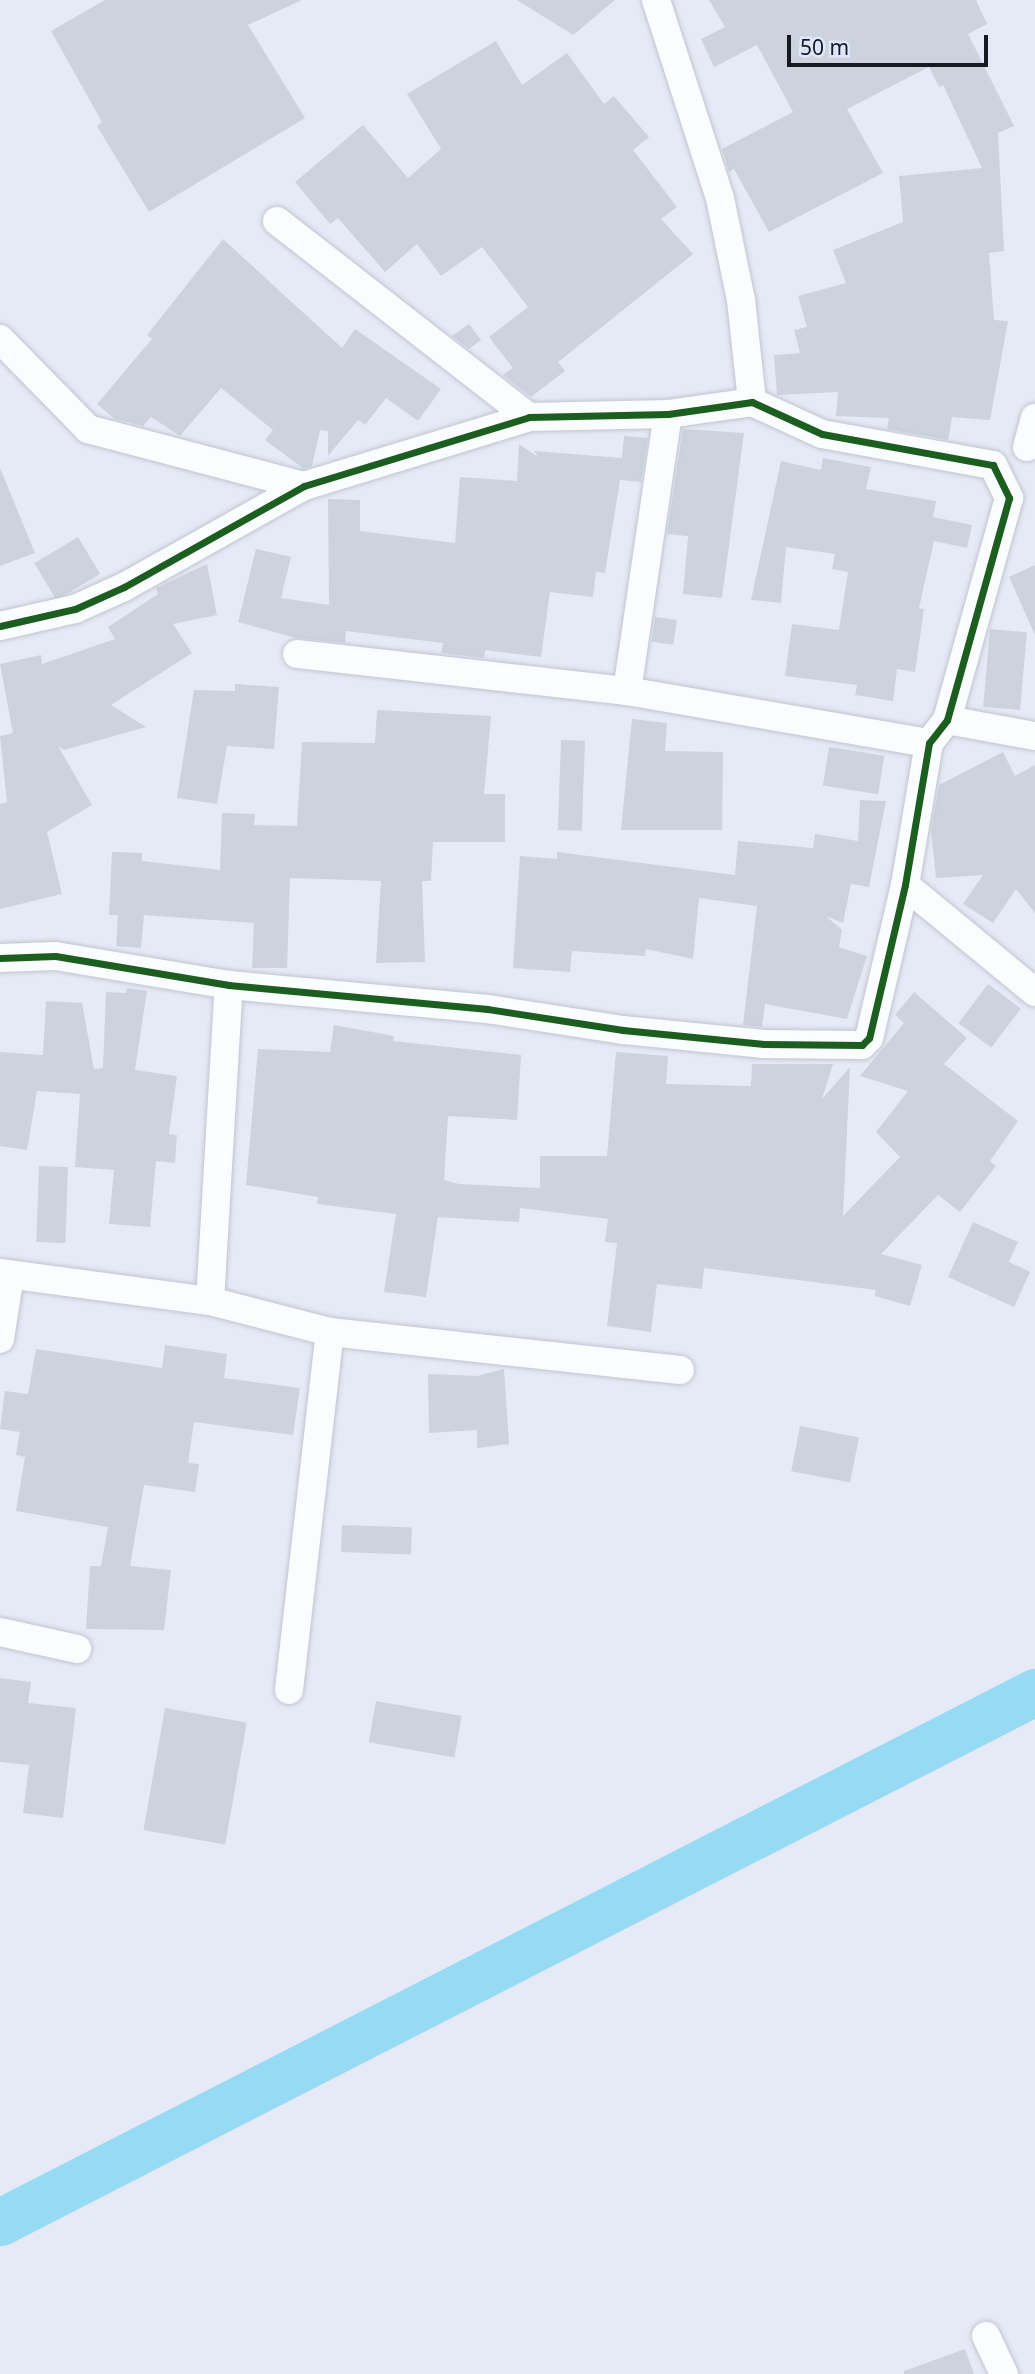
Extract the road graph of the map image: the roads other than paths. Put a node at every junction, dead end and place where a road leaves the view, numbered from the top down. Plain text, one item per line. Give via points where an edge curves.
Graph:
1 (656, 0) edge
2 (277, 221) dead end
3 (0, 339) edge
4 (752, 402) junction
5 (668, 414) junction
6 (529, 417) junction
7 (1035, 418) edge
8 (1027, 447) dead end
9 (304, 485) junction
10 (0, 626) edge
11 (297, 654) dead end
12 (627, 691) junction
13 (947, 720) junction
14 (1035, 736) edge
15 (929, 743) junction
16 (905, 885) junction
17 (0, 958) edge
18 (229, 985) junction
19 (1035, 992) edge
20 (5, 1274) edge
21 (210, 1301) junction
22 (330, 1332) junction
23 (0, 1339) edge
24 (680, 1370) dead end
25 (0, 1632) edge
26 (77, 1649) dead end
27 (289, 1690) dead end
28 (986, 2336) dead end
29 (1004, 2374) edge

1 - 4 street via 720,198 741,300
2 - 6 street
3 - 9 street via 88,429
4 - 5 street
4 - 13 street via 822,434 993,465 1005,480 1009,498
5 - 6 street
5 - 12 street
6 - 9 street
7 - 8 street
9 - 10 street via 124,587 75,609
11 - 12 street
12 - 15 street
13 - 14 street
13 - 15 street
15 - 16 street
16 - 18 street via 869,1038 854,1048 623,1030 487,1009
16 - 19 street
17 - 18 street via 55,956
18 - 21 street
20 - 21 street
20 - 23 street
21 - 22 street
22 - 24 street
22 - 27 street
25 - 26 street
28 - 29 street

